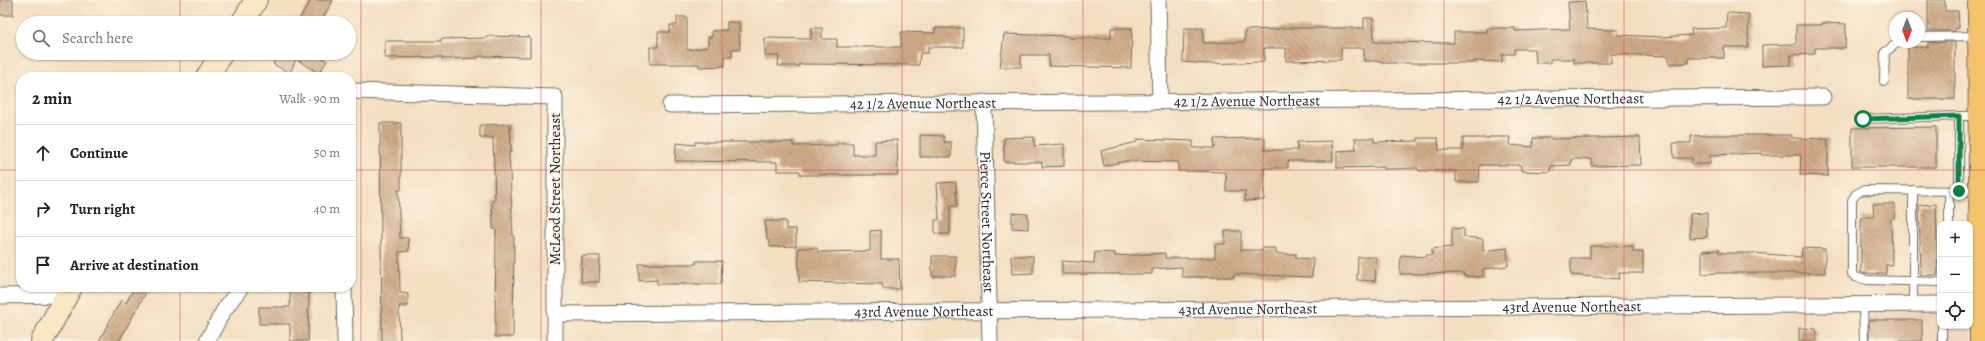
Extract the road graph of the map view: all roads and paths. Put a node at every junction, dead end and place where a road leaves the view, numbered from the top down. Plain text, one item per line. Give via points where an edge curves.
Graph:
1 (256, 0) edge
2 (1158, 0) edge
3 (1978, 0) edge
4 (246, 16) edge
5 (1979, 36) junction
6 (1925, 37) edge
7 (1890, 48) edge
8 (218, 60) edge
9 (210, 72) edge
10 (1884, 80) dead end
11 (356, 91) edge
12 (1823, 97) dead end
13 (1160, 101) junction
14 (984, 102) junction
15 (670, 104) dead end
16 (1970, 116) junction
17 (1863, 119) dead end
18 (1913, 190) junction
19 (1949, 191) junction
20 (1970, 191) junction
21 (1949, 221) edge
22 (1913, 281) junction
23 (1937, 282) edge
24 (54, 292) edge
25 (67, 292) edge
26 (238, 292) edge
27 (344, 292) edge
28 (0, 296) edge
29 (1913, 304) junction
30 (1937, 304) edge
31 (1979, 304) edge
32 (1863, 305) junction
33 (990, 311) junction
34 (555, 314) junction
35 (1942, 329) edge
36 (42, 341) edge
37 (207, 341) edge
38 (345, 341) edge
39 (555, 341) edge
40 (990, 341) edge
41 (1864, 341) edge
42 (1942, 341) edge
43 (1981, 341) edge

1 - 4 street
2 - 13 street
3 - 5 main road
5 - 6 lane
5 - 16 main road
7 - 10 lane via 1884,52
8 - 9 street
11 - 34 street, McLeod Street Northeast via 554,97
12 - 13 street, 42 1/2 Avenue Northeast
13 - 14 street, 42 1/2 Avenue Northeast
14 - 15 street, 42 1/2 Avenue Northeast
14 - 33 street, Pierce Street Northeast
16 - 17 lane
16 - 20 main road
18 - 19 lane
18 - 22 lane
18 - 22 lane via 1863,190 1852,200 1852,274 1867,280
19 - 20 lane
19 - 21 lane
20 - 31 main road
22 - 23 lane
22 - 29 lane
24 - 28 street
25 - 36 street
26 - 37 street via 224,310
27 - 38 street
29 - 30 street, 43rd Avenue Northeast
29 - 32 street, 43rd Avenue Northeast
31 - 43 main road
32 - 33 street, 43rd Avenue Northeast
32 - 41 lane
33 - 34 street, 43rd Avenue Northeast
33 - 40 street, Pierce Street Northeast
34 - 39 street, McLeod Street Northeast
35 - 42 lane

